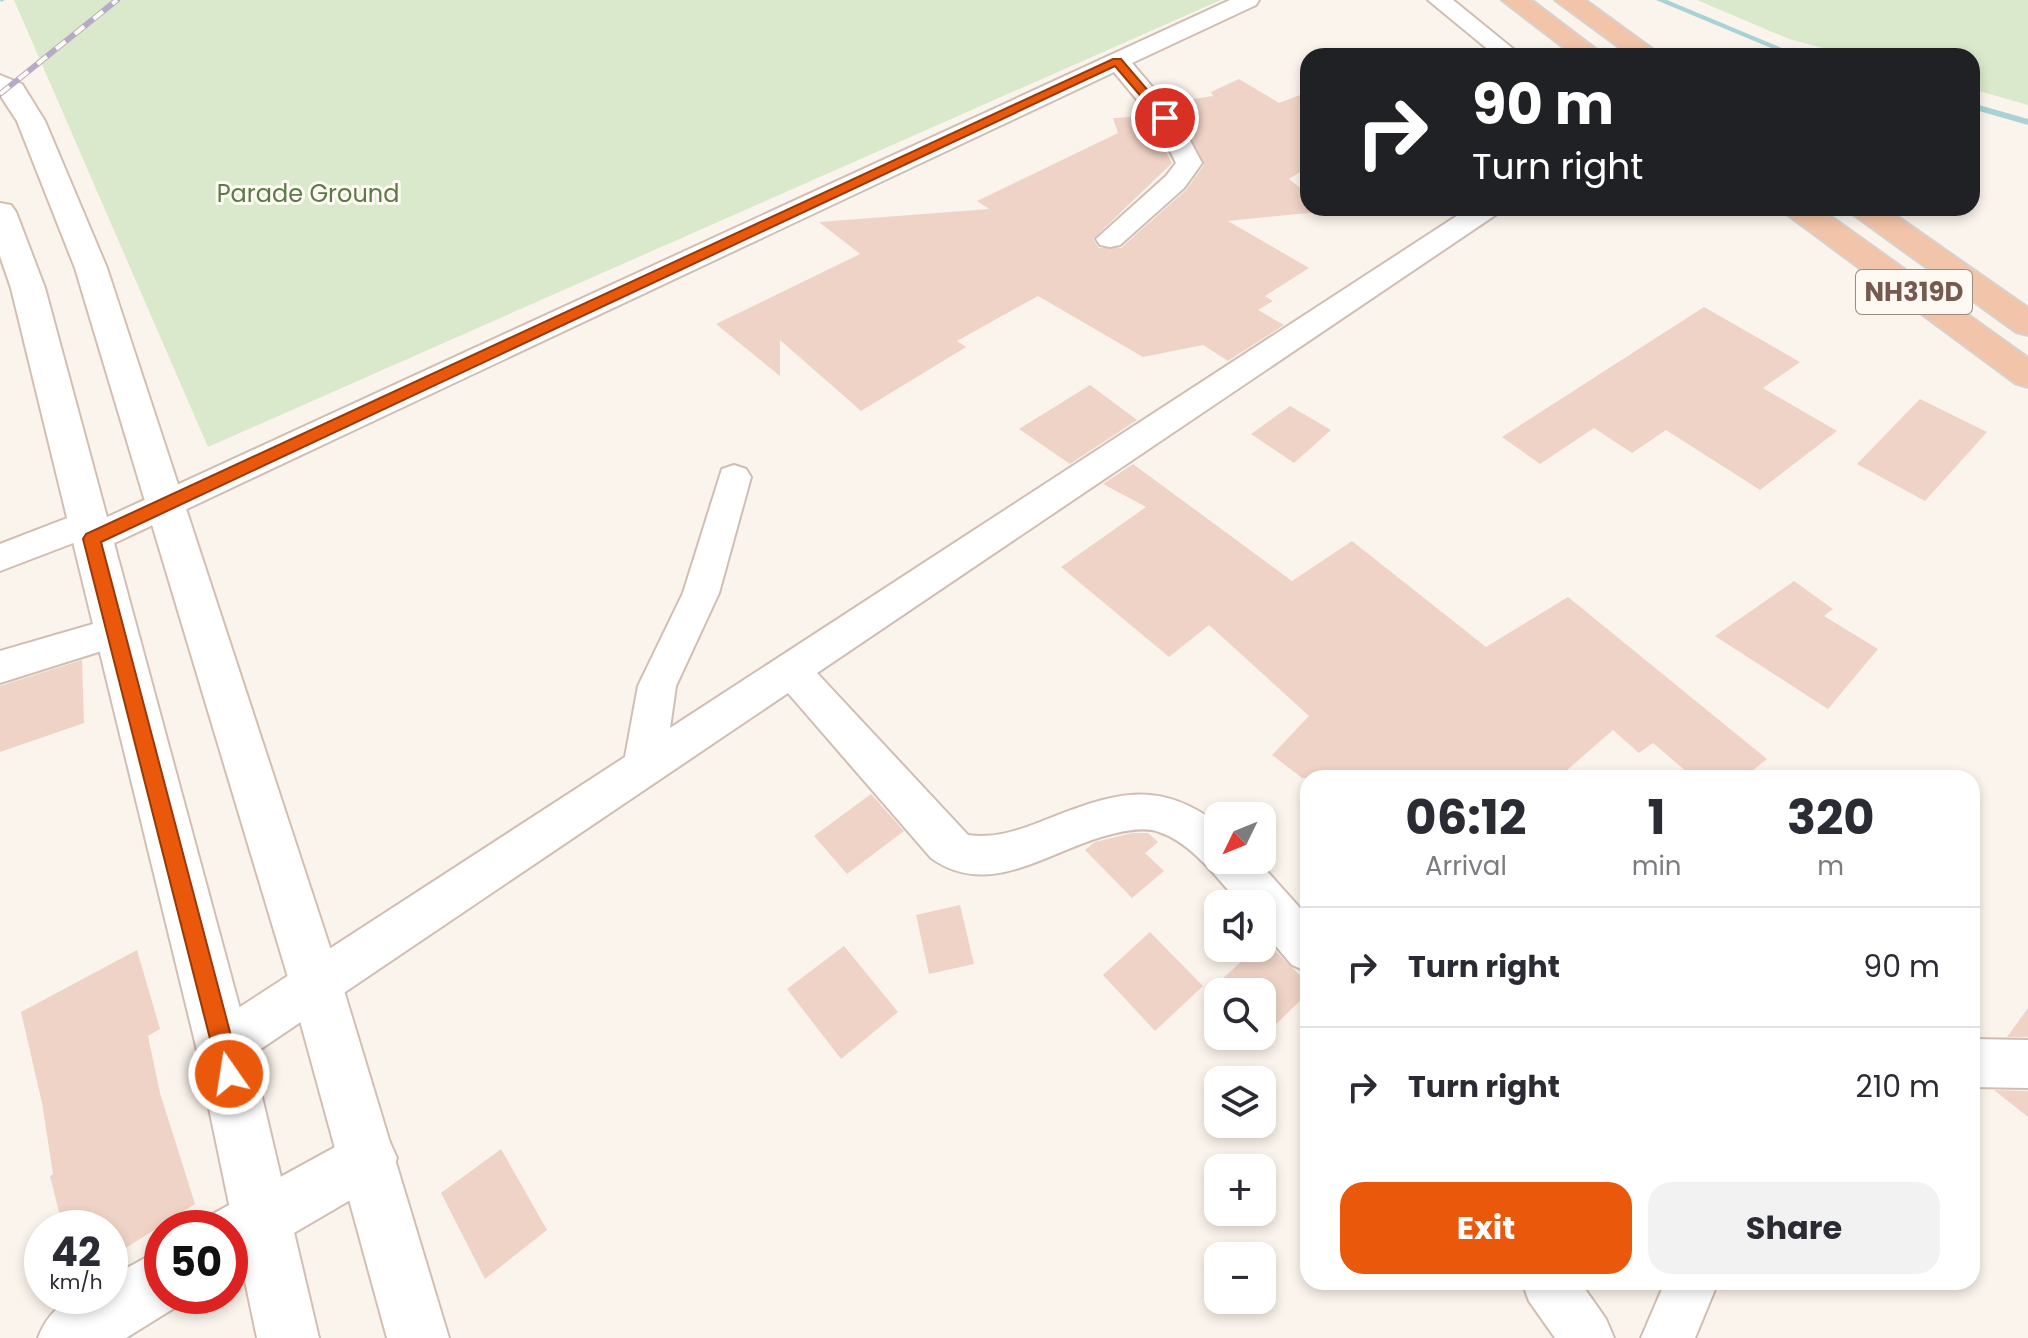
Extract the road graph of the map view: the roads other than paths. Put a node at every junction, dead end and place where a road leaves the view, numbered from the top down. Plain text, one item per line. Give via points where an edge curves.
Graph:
1 (1248, 0) edge
2 (1439, 0) edge
3 (1515, 0) edge
4 (1568, 0) edge
5 (1500, 48) edge
6 (1581, 48) edge
7 (1637, 48) edge
8 (1117, 61) junction
9 (0, 83) edge
10 (0, 212) edge
11 (1475, 216) edge
12 (1810, 216) edge
13 (1876, 216) edge
14 (1110, 239) dead end
15 (2028, 324) edge
16 (2028, 375) edge
17 (734, 477) dead end
18 (167, 505) junction
19 (90, 531) junction
20 (0, 558) edge
21 (117, 632) junction
22 (0, 667) edge
23 (791, 670) junction
24 (643, 768) junction
25 (1204, 838) edge
26 (1241, 874) edge
27 (1300, 941) edge
28 (316, 984) junction
29 (223, 1046) junction
30 (1980, 1063) edge
31 (2028, 1064) edge
32 (368, 1158) junction
33 (244, 1210) edge
34 (248, 1226) edge
35 (248, 1232) edge
36 (1554, 1290) edge
37 (1689, 1290) edge
38 (144, 1291) edge
39 (69, 1338) edge
40 (288, 1338) edge
41 (418, 1338) edge
42 (1587, 1338) edge
43 (1668, 1338) edge

1 - 8 street
2 - 5 street
3 - 6 highway
4 - 7 highway
8 - 14 street via 1183,143 1189,163
8 - 18 street
9 - 18 main road via 12,90 31,121 91,268
10 - 19 main road via 28,288
11 - 23 street
12 - 16 highway, NH319D
13 - 15 highway, NH319D
17 - 24 street via 701,593 657,686
18 - 19 street
18 - 28 main road
19 - 20 street
19 - 21 main road
21 - 22 street
21 - 29 main road
23 - 24 street
23 - 25 street via 946,844 963,855 992,857 1113,815 1154,812
24 - 28 street
26 - 27 street
28 - 29 street
28 - 32 main road
29 - 33 main road
30 - 31 street
32 - 34 main road
32 - 41 main road
35 - 40 main road
36 - 42 street
37 - 43 street
38 - 39 main road

